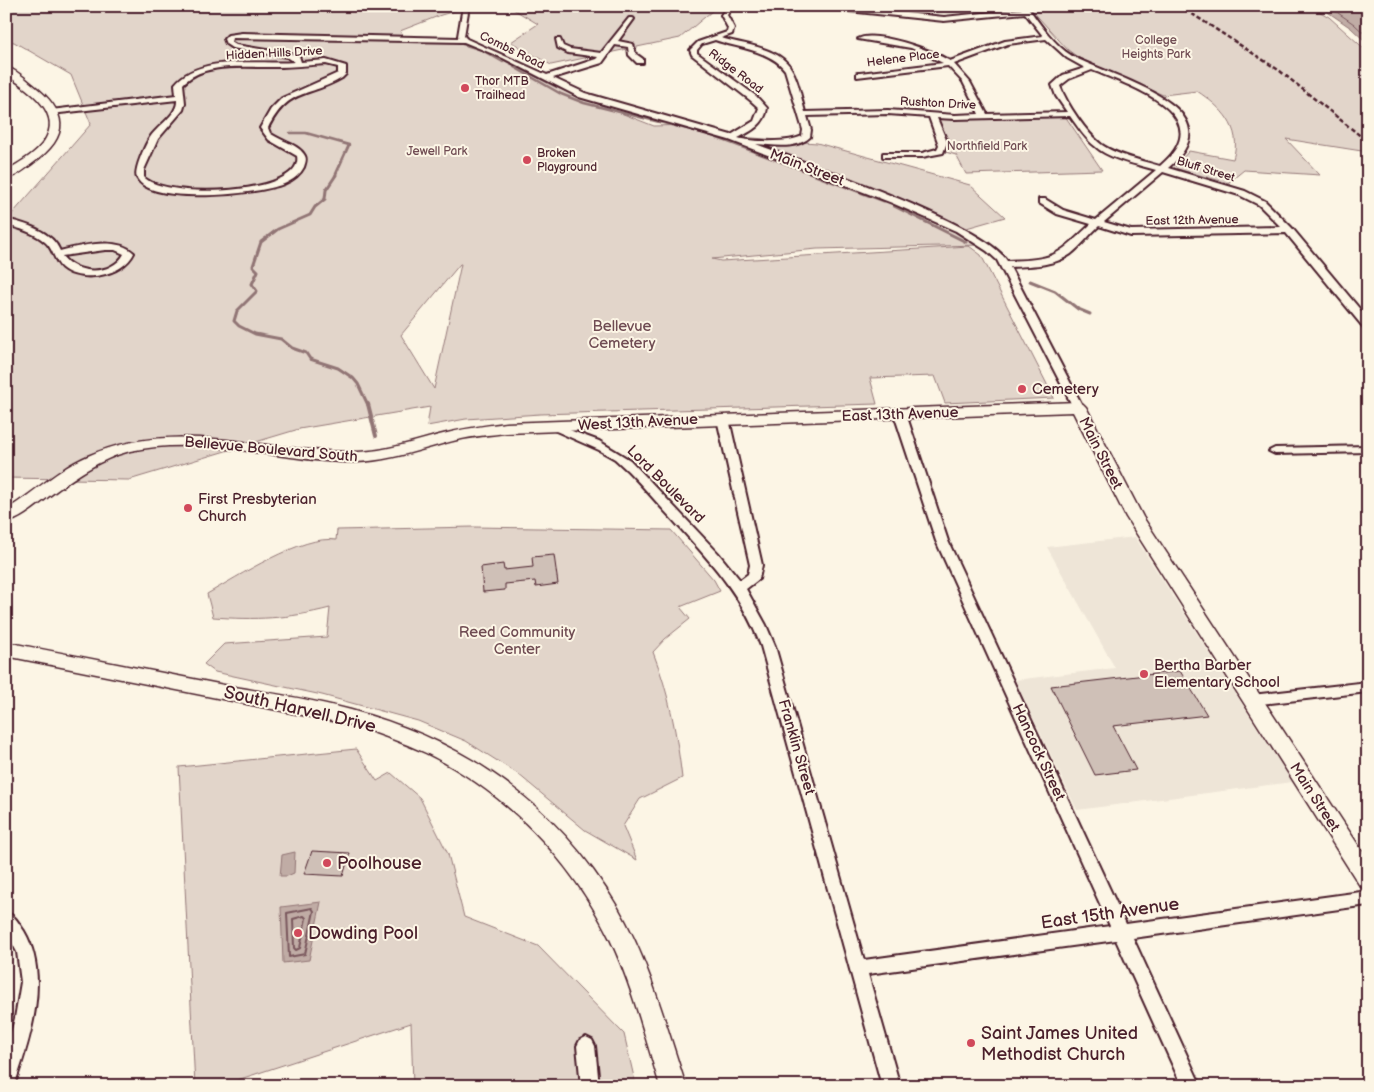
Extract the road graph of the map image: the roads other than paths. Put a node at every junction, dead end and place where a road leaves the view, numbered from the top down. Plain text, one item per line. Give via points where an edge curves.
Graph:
1 (466, 6) edge
2 (730, 6) edge
3 (848, 9) dead end
4 (1025, 9) edge
5 (945, 11) dead end
6 (951, 18) junction
7 (631, 19) dead end
8 (1049, 37) junction
9 (718, 39) junction
10 (465, 40) junction
11 (558, 40) dead end
12 (862, 40) dead end
13 (614, 43) junction
14 (604, 56) junction
15 (640, 61) dead end
16 (949, 63) junction
17 (299, 64) junction
18 (1091, 68) junction
19 (6, 70) edge
20 (860, 74) dead end
21 (543, 77) junction
22 (180, 97) junction
23 (53, 114) junction
24 (802, 114) junction
25 (1072, 114) junction
26 (932, 116) junction
27 (984, 116) junction
28 (732, 138) junction
29 (744, 142) junction
30 (886, 155) dead end
31 (1162, 169) junction
32 (6, 176) edge
33 (1042, 201) dead end
34 (6, 222) edge
35 (1096, 224) junction
36 (1289, 230) junction
37 (57, 255) junction
38 (1002, 262) junction
39 (1368, 326) edge
40 (1078, 408) junction
41 (900, 414) junction
42 (723, 419) junction
43 (553, 427) junction
44 (1368, 449) edge
45 (1275, 451) dead end
46 (6, 518) edge
47 (739, 586) junction
48 (6, 649) edge
49 (1368, 686) edge
50 (1252, 700) junction
51 (1368, 879) edge
52 (1368, 898) edge
53 (6, 919) edge
54 (1122, 932) junction
55 (859, 968) junction
56 (586, 1046) dead end
57 (6, 1084) edge
58 (590, 1086) edge
59 (672, 1086) edge
60 (891, 1086) edge
61 (1192, 1086) edge

1 - 10 street via 461,36
2 - 9 street, Ridge Road via 724,15 731,31
3 - 6 street
4 - 6 street
4 - 8 street
5 - 6 street
7 - 13 street
8 - 16 street, Helene Place via 1007,42
8 - 18 street via 1064,54
9 - 24 street via 770,55 784,63
9 - 28 street, Ridge Road via 697,45 693,52 763,108 759,121
10 - 17 street, Combs Road via 230,36 227,41 234,47 289,55
10 - 21 street, Combs Road
11 - 14 street via 560,48 568,51
12 - 16 street via 908,46
13 - 14 street
13 - 15 street via 631,45 633,56
14 - 21 street via 593,64
16 - 20 street, Helene Place via 914,70
16 - 27 street via 964,78
17 - 22 street, Hidden Hills Drive via 204,69 180,81
17 - 22 street, Hidden Hills Drive via 331,62 342,66 344,72 292,94 272,111 264,128 266,134 298,152 302,159 294,177 275,186 247,191 192,192 157,189 142,180 140,170 154,138 177,114
18 - 25 street, Bluff Street via 1066,77 1056,85
18 - 31 street via 1150,92 1167,104 1182,122 1186,134 1183,148
19 - 23 street via 32,87
21 - 28 street, Combs Road via 593,99
22 - 23 street
23 - 32 street via 56,128 50,142
24 - 26 street, Rushton Drive via 888,112
24 - 29 street via 807,134 802,140
25 - 27 street, Rushton Drive
25 - 31 street, Bluff Street via 1089,138 1100,147
26 - 27 street, Rushton Drive
26 - 30 street via 944,145 940,151 922,155
28 - 29 street, Combs Road
29 - 38 street, Main Street via 936,218 982,243
31 - 35 street
31 - 36 street, Bluff Street via 1253,198 1269,208
33 - 35 street, East 12th Avenue via 1060,212
34 - 37 street via 20,225 49,240
35 - 36 street, East 12th Avenue via 1144,234
35 - 38 street via 1072,250 1055,258
36 - 39 street, Bluff Street
37 - 37 street via 77,272 89,274 121,263 129,253 122,248 102,248
38 - 40 street, Main Street
40 - 41 street, East 13th Avenue
40 - 50 street, Main Street via 1135,517
41 - 42 street, East 13th Avenue
41 - 54 street, Hancock Street via 942,541
42 - 43 street, West 13th Avenue
42 - 47 street via 756,565 754,576
43 - 46 street, Bellevue Boulevard South via 487,430 456,435 390,454 357,457 193,441 140,444 107,453 82,465
43 - 47 street, Lord Boulevard via 620,458
44 - 45 street
47 - 55 street, Franklin Street via 768,646
48 - 59 street, South Harvell Drive via 351,717 410,737 472,768 520,802 540,822 594,890 625,945
49 - 50 street
50 - 51 street, Main Street
52 - 54 street, East 15th Avenue
53 - 57 street via 26,953 29,970 24,1016
54 - 55 street, East 15th Avenue
54 - 61 street, Hancock Street
55 - 60 street, Franklin Street
56 - 58 street

